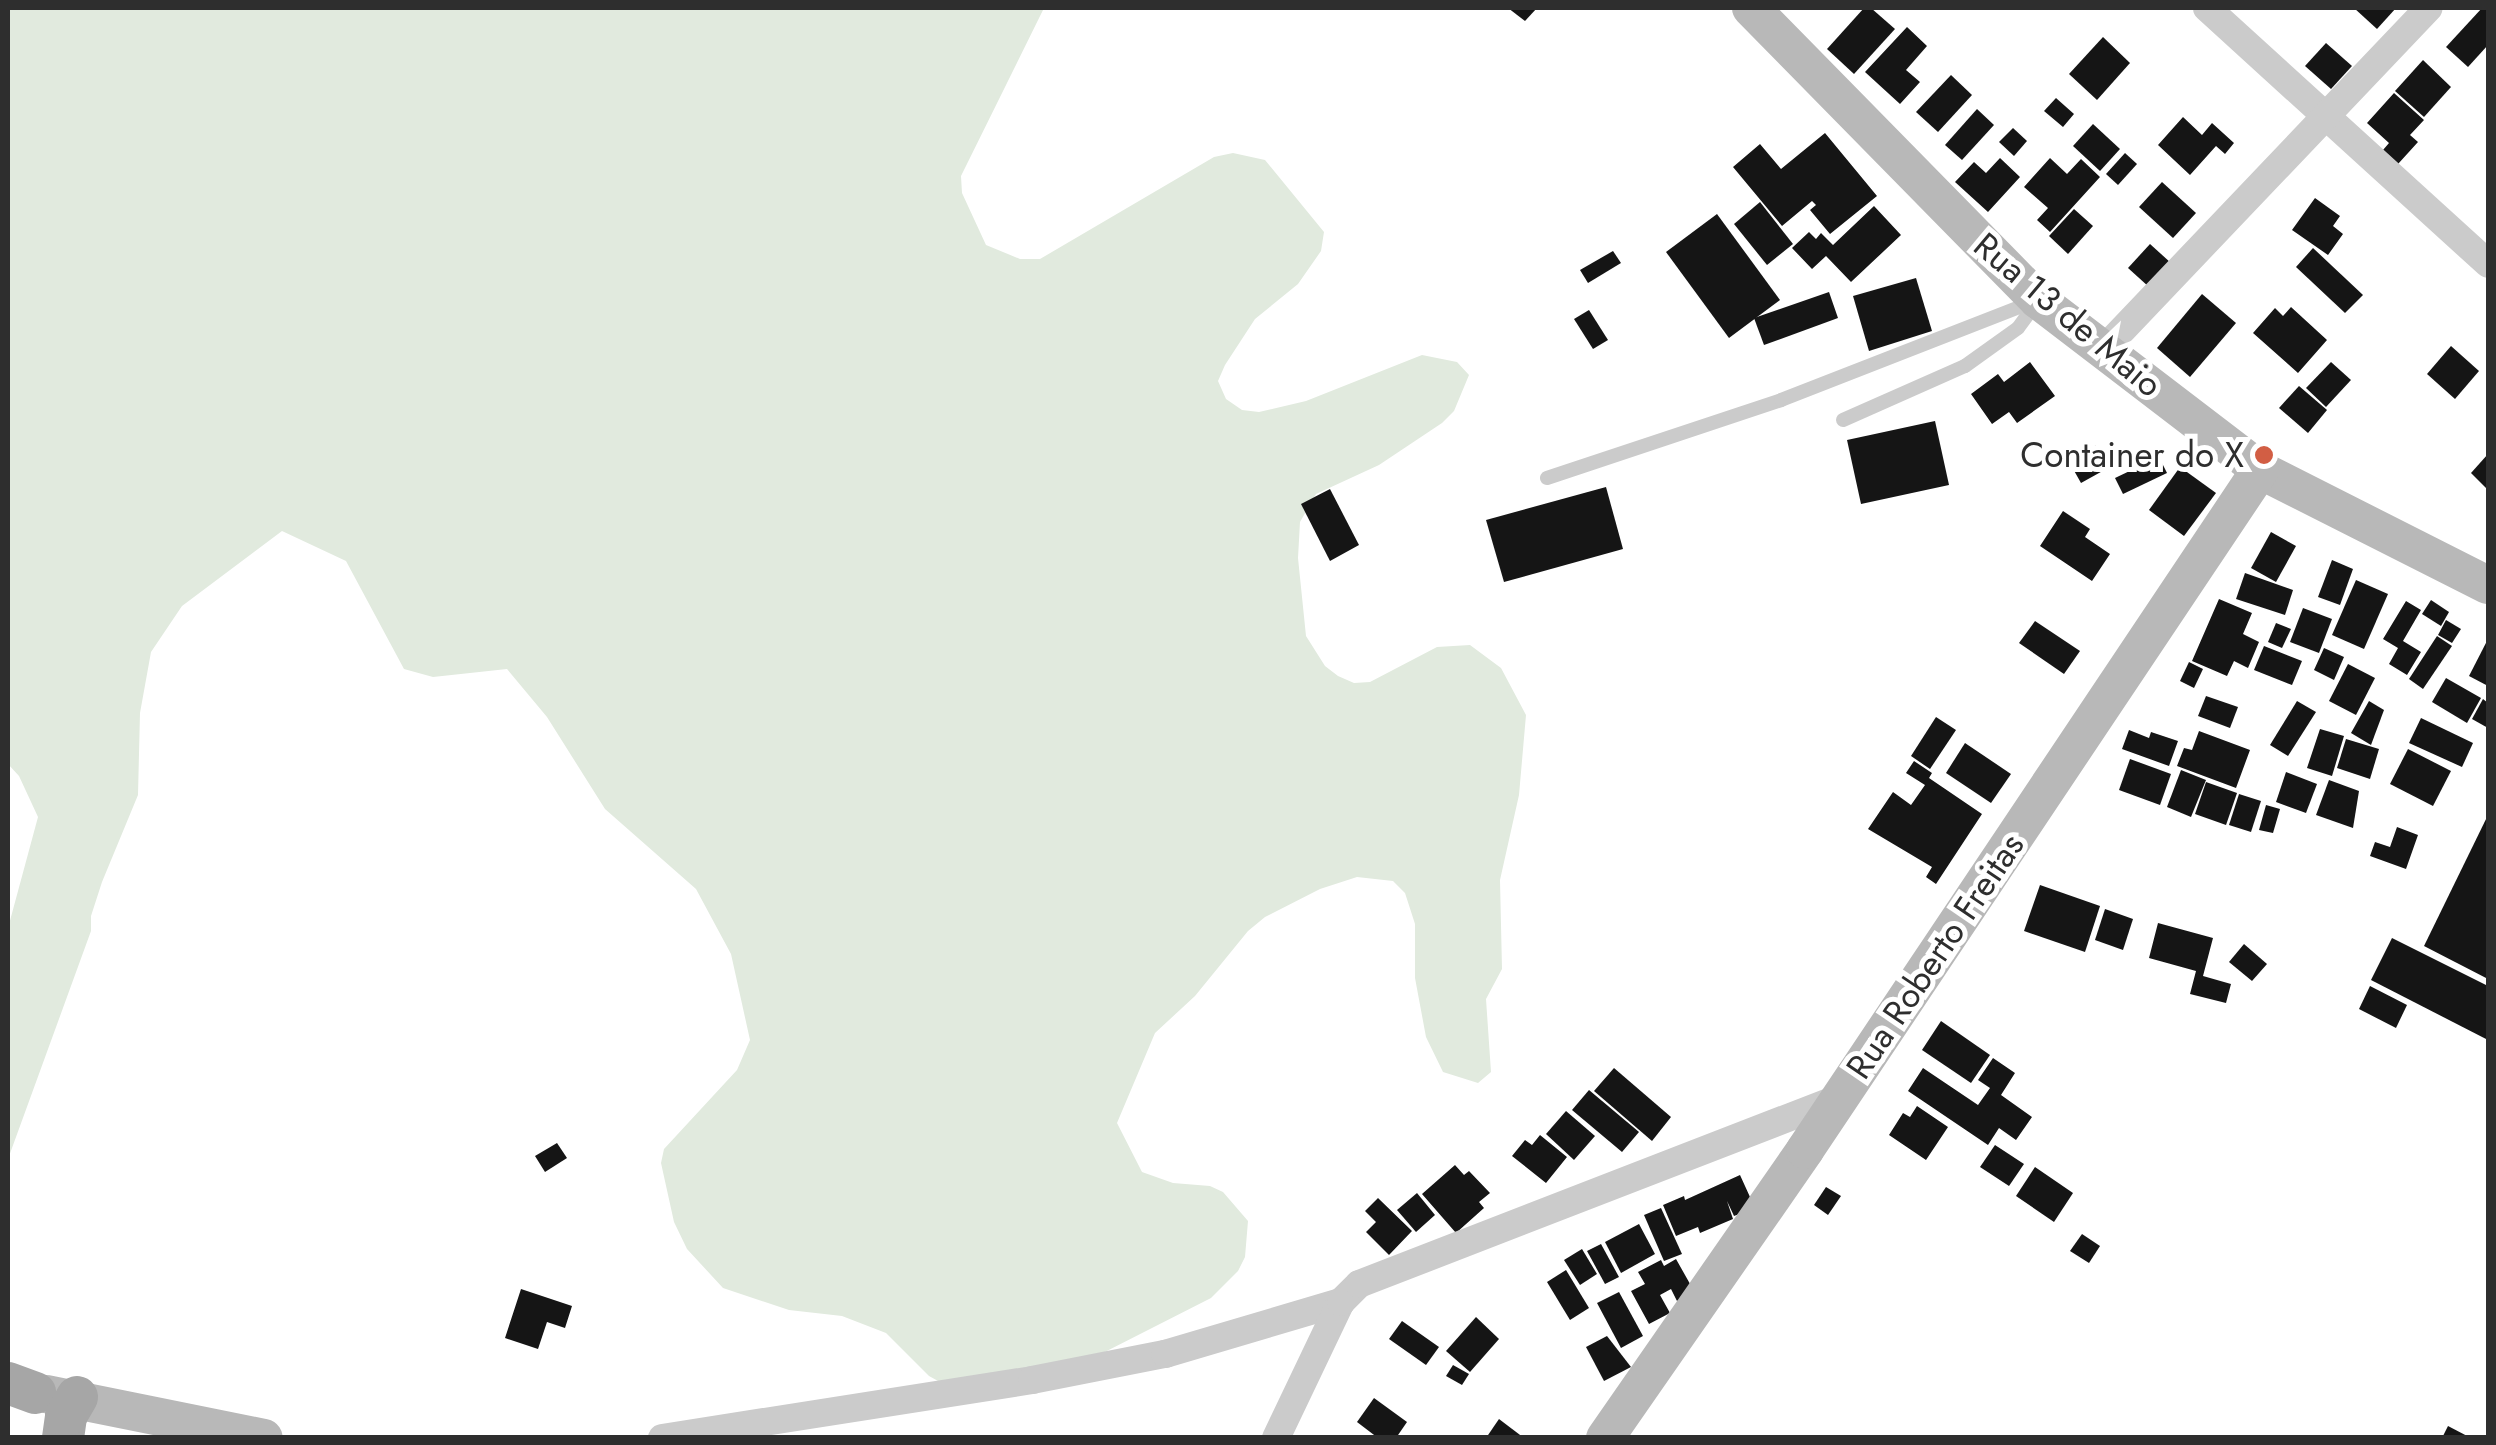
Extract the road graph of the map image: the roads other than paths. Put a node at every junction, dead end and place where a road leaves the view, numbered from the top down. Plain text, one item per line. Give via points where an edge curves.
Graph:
1 (1751, 8) edge
2 (2208, 8) edge
3 (2429, 8) edge
4 (2326, 116) junction
5 (2488, 264) edge
6 (2038, 300) junction
7 (2103, 350) junction
8 (1843, 420) dead end
9 (2260, 470) junction
10 (1546, 478) dead end
11 (2488, 585) edge
12 (1839, 1098) junction
13 (1350, 1293) junction
14 (17, 1390) edge
15 (77, 1398) junction
16 (64, 1438) edge
17 (264, 1438) edge
18 (662, 1438) edge
19 (1276, 1438) edge
20 (1605, 1438) edge

1 - 6 main road, Rua 13 de Maio
2 - 4 street
3 - 4 street
4 - 5 street
4 - 7 street
6 - 7 main road, Rua 13 de Maio
6 - 8 lane via 2018,328 1965,366
6 - 10 lane via 1781,400
7 - 9 main road, Rua 13 de Maio
9 - 11 main road, Rua 13 de Maio
9 - 12 main road, Rua Roberto Freitas
12 - 13 street
12 - 20 main road, Rua Roberto Freitas
13 - 18 street via 1166,1354 905,1403
13 - 19 street
14 - 15 main road
15 - 16 main road
15 - 17 main road

